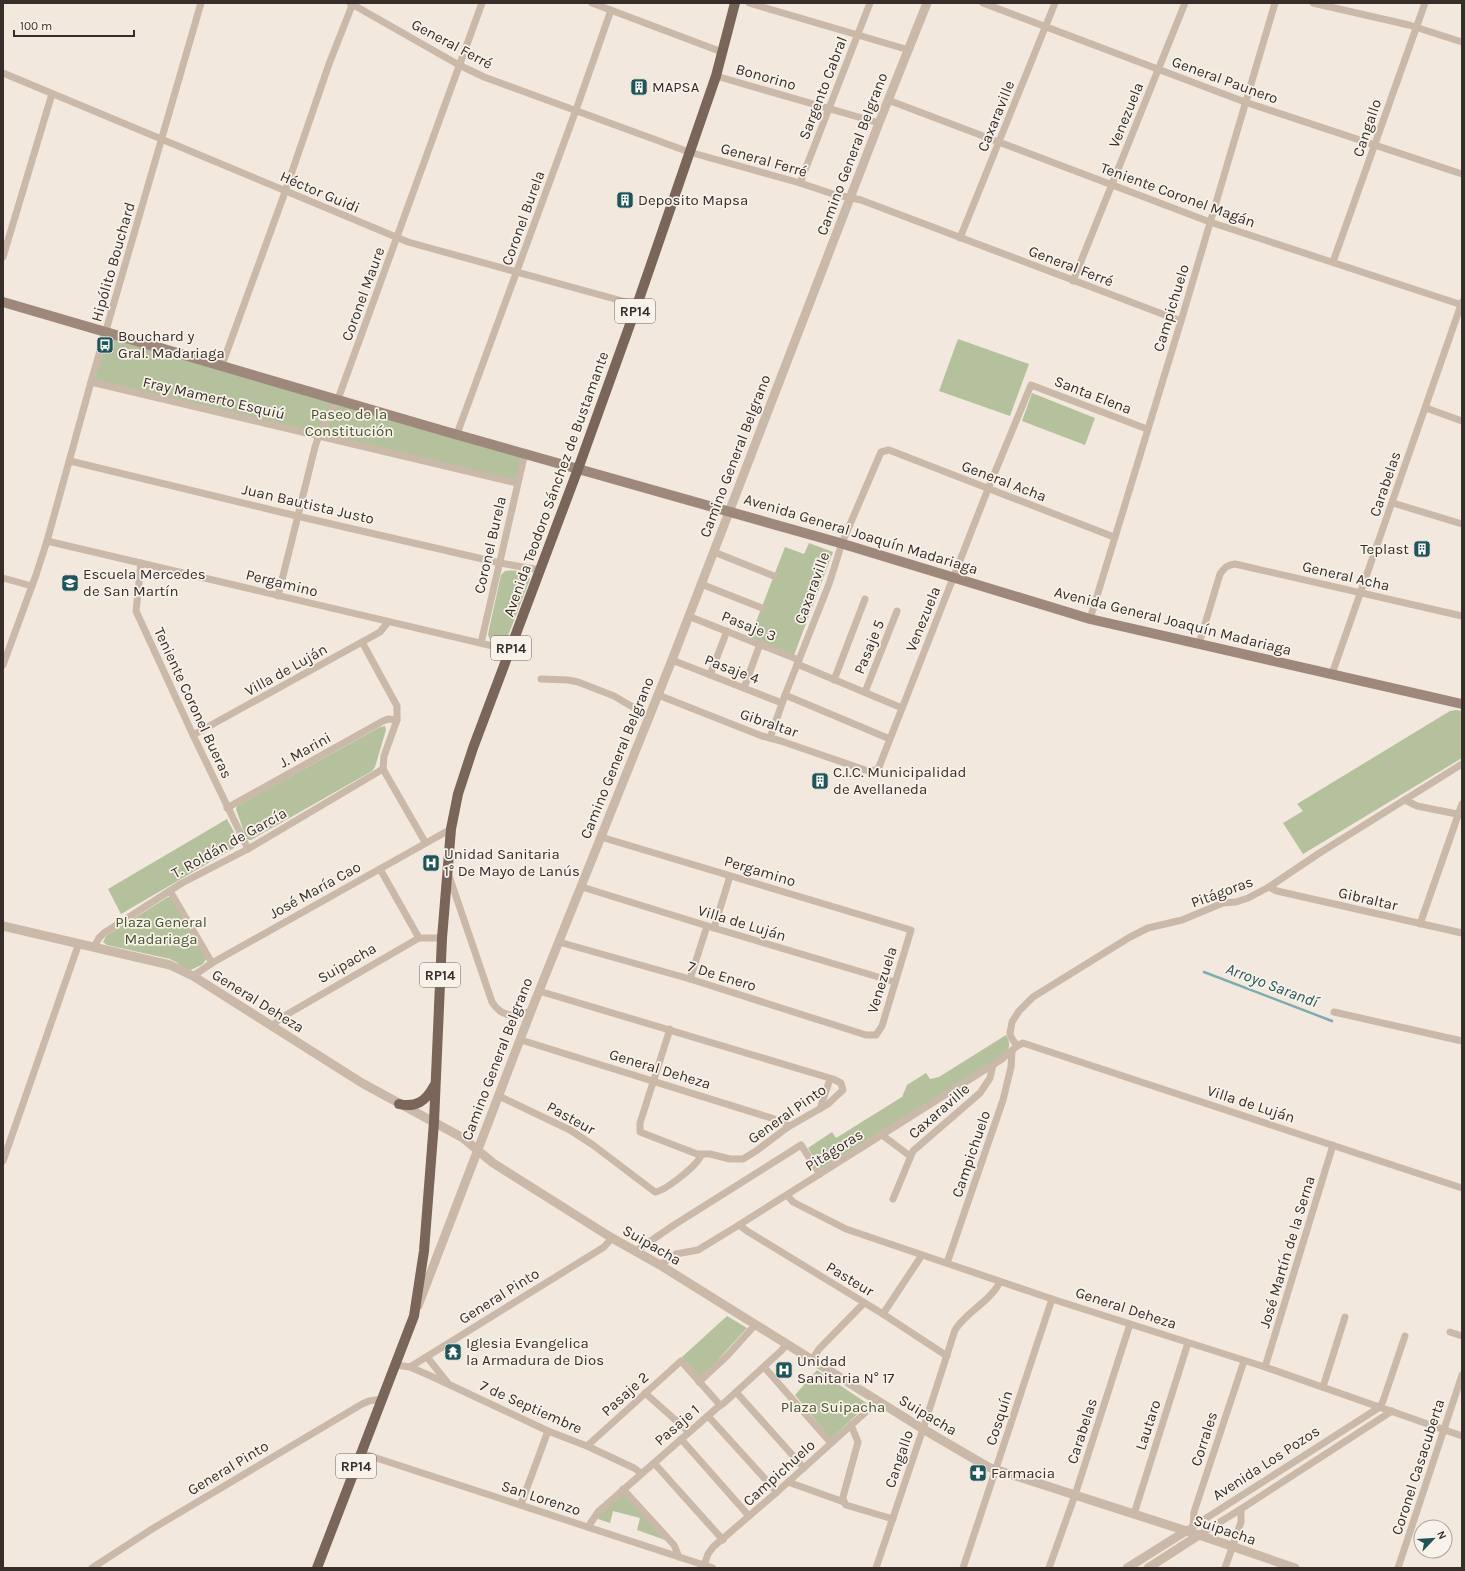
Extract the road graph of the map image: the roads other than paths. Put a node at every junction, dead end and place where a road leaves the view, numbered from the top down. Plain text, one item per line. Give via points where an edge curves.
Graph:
1 (202, 3) edge
2 (352, 3) edge
3 (482, 3) edge
4 (592, 3) edge
5 (735, 3) edge
6 (749, 3) edge
7 (870, 3) edge
8 (927, 3) edge
9 (983, 3) edge
10 (1055, 3) edge
11 (1185, 3) edge
12 (1275, 3) edge
13 (1313, 3) edge
14 (1425, 3) edge
15 (611, 10) junction
16 (1045, 27) junction
17 (1416, 27) junction
18 (858, 35) junction
19 (1462, 42) edge
20 (909, 50) junction
21 (722, 52) junction
22 (459, 66) junction
23 (1158, 70) junction
24 (3, 73) edge
25 (716, 76) junction
26 (52, 94) junction
27 (888, 100) junction
28 (1245, 102) junction
29 (829, 109) junction
30 (576, 110) junction
31 (879, 123) junction
32 (162, 139) junction
33 (999, 143) junction
34 (1375, 145) junction
35 (690, 152) junction
36 (1462, 174) edge
37 (800, 183) junction
38 (1111, 185) junction
39 (285, 192) junction
40 (850, 198) junction
41 (1210, 222) junction
42 (397, 238) junction
43 (960, 238) junction
44 (3, 257) edge
45 (1333, 262) junction
46 (517, 272) junction
47 (1074, 281) junction
48 (3, 302) edge
49 (1462, 304) edge
50 (637, 305) junction
51 (1181, 320) junction
52 (106, 333) junction
53 (222, 365) junction
54 (91, 382) junction
55 (1031, 385) joint
56 (338, 399) junction
57 (1426, 408) junction
58 (1462, 421) edge
59 (1147, 429) junction
60 (457, 434) junction
61 (319, 435) junction
62 (885, 450) joint
63 (525, 454) junction
64 (70, 461) junction
65 (578, 469) junction
66 (517, 483) junction
67 (988, 489) junction
68 (1393, 503) junction
69 (730, 511) junction
70 (297, 516) junction
71 (1462, 524) edge
72 (1114, 537) junction
73 (47, 541) junction
74 (842, 543) junction
75 (714, 552) junction
76 (141, 563) junction
77 (500, 563) junction
78 (540, 570) junction
79 (774, 576) dead end
80 (3, 578) edge
81 (954, 578) junction
82 (701, 584) junction
83 (32, 586) junction
84 (1361, 593) junction
85 (278, 596) junction
86 (865, 599) dead end
87 (762, 608) dead end
88 (896, 611) dead end
89 (688, 616) junction
90 (1462, 616) edge
91 (1090, 619) junction
92 (388, 622) junction
93 (727, 631) junction
94 (362, 642) junction
95 (481, 643) junction
96 (760, 644) junction
97 (1199, 644) junction
98 (510, 650) junction
99 (672, 660) junction
100 (798, 662) junction
101 (3, 665) edge
102 (1332, 674) junction
103 (710, 675) junction
104 (541, 679) dead end
105 (834, 680) junction
106 (744, 688) junction
107 (865, 692) junction
108 (658, 694) junction
109 (785, 695) junction
110 (782, 703) junction
111 (1462, 704) edge
112 (902, 708) junction
113 (648, 716) junction
114 (397, 720) junction
115 (193, 735) junction
116 (770, 738) junction
117 (890, 739) junction
118 (1462, 764) edge
119 (383, 770) junction
120 (873, 771) joint
121 (1405, 800) junction
122 (1462, 804) edge
123 (227, 808) junction
124 (1460, 814) edge
125 (451, 829) junction
126 (601, 837) junction
127 (425, 842) junction
128 (248, 849) junction
129 (380, 869) junction
130 (447, 871) junction
131 (730, 876) junction
132 (582, 887) junction
133 (1269, 887) junction
134 (170, 890) junction
135 (1420, 924) junction
136 (3, 926) edge
137 (710, 927) junction
138 (911, 930) joint
139 (1462, 933) edge
140 (419, 938) junction
141 (442, 938) junction
142 (559, 942) junction
143 (79, 943) junction
144 (94, 947) junction
145 (212, 963) junction
146 (193, 976) junction
147 (690, 980) junction
148 (895, 982) junction
149 (539, 991) junction
150 (531, 1011) junction
151 (1334, 1012) dead end
152 (272, 1027) junction
153 (670, 1030) junction
154 (876, 1035) joint
155 (521, 1040) junction
156 (1462, 1041) edge
157 (1017, 1046) junction
158 (1012, 1052) junction
159 (993, 1065) junction
160 (830, 1079) junction
161 (654, 1082) junction
162 (435, 1085) junction
163 (499, 1096) junction
164 (399, 1104) junction
165 (820, 1109) junction
166 (434, 1122) junction
167 (788, 1127) junction
168 (882, 1135) junction
169 (1334, 1145) junction
170 (478, 1150) junction
171 (701, 1155) junction
172 (910, 1156) junction
173 (3, 1161) edge
174 (820, 1174) junction
175 (1462, 1188) edge
176 (787, 1195) junction
177 (894, 1199) dead end
178 (739, 1225) junction
179 (612, 1238) junction
180 (636, 1251) junction
181 (922, 1255) junction
182 (947, 1263) junction
183 (660, 1265) junction
184 (1000, 1282) junction
185 (1052, 1299) junction
186 (864, 1304) junction
187 (883, 1314) junction
188 (414, 1316) junction
189 (1345, 1317) dead end
190 (1130, 1324) junction
191 (755, 1325) junction
192 (1450, 1332) dead end
193 (1405, 1336) dead end
194 (1462, 1336) edge
195 (1188, 1343) junction
196 (786, 1345) junction
197 (947, 1356) junction
198 (426, 1357) junction
199 (812, 1360) junction
200 (1244, 1361) junction
201 (396, 1365) junction
202 (410, 1367) junction
203 (764, 1367) junction
204 (1265, 1367) junction
205 (1462, 1375) edge
206 (699, 1382) junction
207 (450, 1385) junction
208 (1323, 1387) junction
209 (736, 1392) junction
210 (645, 1393) junction
211 (382, 1399) junction
212 (878, 1401) junction
213 (720, 1406) junction
214 (1380, 1407) junction
215 (1392, 1411) junction
216 (708, 1416) junction
217 (851, 1425) junction
218 (923, 1430) junction
219 (1444, 1430) junction
220 (548, 1431) junction
221 (689, 1432) junction
222 (1462, 1436) edge
223 (681, 1439) junction
224 (831, 1443) junction
225 (587, 1446) junction
226 (361, 1453) junction
227 (654, 1462) junction
228 (804, 1468) junction
229 (995, 1470) junction
230 (641, 1473) junction
231 (788, 1482) junction
232 (623, 1489) junction
233 (777, 1492) junction
234 (1075, 1495) junction
235 (844, 1502) junction
236 (521, 1504) junction
237 (1241, 1509) junction
238 (1134, 1514) junction
239 (749, 1516) junction
240 (893, 1519) junction
241 (588, 1527) junction
242 (1189, 1529) junction
243 (1199, 1535) junction
244 (723, 1540) junction
245 (1232, 1547) junction
246 (679, 1557) junction
247 (704, 1567) edge
248 (92, 1568) edge
249 (317, 1568) edge
250 (713, 1568) edge
251 (876, 1568) edge
252 (963, 1568) edge
253 (1049, 1568) edge
254 (1127, 1568) edge
255 (1148, 1568) edge
256 (1225, 1568) edge
257 (1295, 1568) edge
258 (1398, 1568) edge

1 - 32 street, Hipólito Bouchard
2 - 22 street, General Ferré
2 - 39 street
3 - 22 street, Coronel Maure
4 - 15 street
5 - 21 main road, Avenida Teodoro Sánchez de Bustamante / RP14
6 - 18 street
7 - 18 street, Sargento Cabral
8 - 20 street, Camino General Belgrano
9 - 16 street, General Paunero
10 - 16 street, Caxaraville
11 - 23 street, Venezuela
12 - 28 street, Campichuelo
13 - 17 street
14 - 17 street, Cangallo
15 - 21 street
15 - 30 street, Coronel Burela
16 - 23 street, General Paunero
16 - 33 street, Caxaraville
17 - 19 street
17 - 34 street, Cangallo
18 - 20 street
18 - 29 street, Sargento Cabral
20 - 27 street, Camino General Belgrano
21 - 25 main road, Avenida Teodoro Sánchez de Bustamante / RP14
22 - 30 street, General Ferré
22 - 42 street, Coronel Maure
23 - 28 street, General Paunero
23 - 38 street, Venezuela
24 - 26 street, Héctor Guidi
25 - 29 street, Bonorino
25 - 35 main road, Avenida Teodoro Sánchez de Bustamante / RP14
26 - 32 street, Héctor Guidi
26 - 44 street
27 - 31 street, Camino General Belgrano
27 - 33 street, Teniente Coronel Magán
28 - 34 street, General Paunero
28 - 41 street, Campichuelo
29 - 31 street, Bonorino
29 - 37 street, Sargento Cabral
30 - 35 street, General Ferré
30 - 46 street, Coronel Burela
31 - 40 street, Camino General Belgrano
32 - 39 street, Héctor Guidi
32 - 52 street, Hipólito Bouchard
33 - 38 street, Teniente Coronel Magán
33 - 43 street, Caxaraville
34 - 36 street, General Paunero
34 - 45 street, Cangallo
35 - 37 street, General Ferré
35 - 50 main road, Avenida Teodoro Sánchez de Bustamante / RP14
37 - 40 street, General Ferré
38 - 41 street, Teniente Coronel Magán
38 - 47 street, Venezuela
39 - 42 street, Héctor Guidi
39 - 53 street
40 - 43 street, General Ferré
40 - 69 street, Camino General Belgrano
41 - 45 street, Teniente Coronel Magán
41 - 51 street, Campichuelo
42 - 46 street, Héctor Guidi
42 - 56 street, Coronel Maure
43 - 47 street, General Ferré
45 - 49 street, Teniente Coronel Magán
46 - 50 street, Héctor Guidi
46 - 60 street, Coronel Burela
47 - 51 street, General Ferré
48 - 52 main road, Avenida General Joaquín Madariaga
49 - 57 street, Carabelas
50 - 65 main road, Avenida Teodoro Sánchez de Bustamante / RP14
51 - 59 street, Campichuelo
52 - 53 main road, Avenida General Joaquín Madariaga
52 - 54 street, Hipólito Bouchard
53 - 56 main road, Avenida General Joaquín Madariaga
54 - 61 street, Fray Mamerto Esquiú
54 - 64 street, Hipólito Bouchard
55 - 59 street, Santa Elena
55 - 67 street, Venezuela
56 - 60 main road, Avenida General Joaquín Madariaga
56 - 61 street, Coronel Maure
57 - 58 street
57 - 68 street, Carabelas
59 - 72 street, Campichuelo
60 - 63 main road, Avenida General Joaquín Madariaga
61 - 66 street, Fray Mamerto Esquiú
61 - 70 street, Coronel Maure
62 - 67 street, General Acha
62 - 74 street, Caxaraville via 881,452
63 - 65 main road, Avenida General Joaquín Madariaga
63 - 66 street, Coronel Burela
64 - 70 street, Juan Bautista Justo
64 - 73 street, Hipólito Bouchard
65 - 69 main road, Avenida General Joaquín Madariaga
65 - 78 main road, Avenida Teodoro Sánchez de Bustamante / RP14
66 - 77 street, Coronel Burela
67 - 72 street, General Acha
67 - 81 street, Venezuela
68 - 71 street
68 - 84 street, Carabelas
69 - 74 main road, Avenida General Joaquín Madariaga
69 - 75 street, Camino General Belgrano
70 - 77 street, Juan Bautista Justo
70 - 85 street, Coronel Maure
72 - 91 street, Campichuelo
73 - 76 street, Pergamino
73 - 83 street, Hipólito Bouchard
74 - 81 main road, Avenida General Joaquín Madariaga
74 - 100 street, Caxaraville via 829,584
75 - 79 street
75 - 82 street, Camino General Belgrano
76 - 85 street, Pergamino
76 - 115 street, Teniente Coronel Bueras via 136,611
77 - 78 street, Juan Bautista Justo
77 - 95 street, Coronel Burela
78 - 98 main road, Avenida Teodoro Sánchez de Bustamante / RP14
80 - 83 street
81 - 91 main road, Avenida General Joaquín Madariaga
81 - 112 street, Venezuela
82 - 87 street
82 - 89 street, Camino General Belgrano
83 - 101 street, Hipólito Bouchard
84 - 90 street, General Acha
84 - 97 street, General Acha via 1234,564 1229,565 1220,574
84 - 102 street, Carabelas
85 - 92 street, Pergamino
86 - 105 street
88 - 107 street, Pasaje 5
89 - 93 street, Pasaje 3
89 - 99 street, Camino General Belgrano
91 - 97 main road, Avenida General Joaquín Madariaga
92 - 94 street, Villa de Luján via 380,632
92 - 95 street, Pergamino
93 - 96 street, Pasaje 3
93 - 103 street
94 - 114 street via 396,701
94 - 115 street, Villa de Luján
95 - 98 street, Pergamino
96 - 100 street, Pasaje 3
96 - 106 street
97 - 102 main road, Avenida General Joaquín Madariaga
98 - 125 main road, Avenida Teodoro Sánchez de Bustamante / RP14 via 463,776
99 - 103 street, Pasaje 4
99 - 108 street, Camino General Belgrano
100 - 105 street, Pasaje 3
100 - 109 street, Caxaraville
102 - 111 main road, Avenida General Joaquín Madariaga
103 - 106 street, Pasaje 4
104 - 113 street via 578,682 614,696
105 - 107 street, Pasaje 3
106 - 110 street, Pasaje 4
107 - 112 street, Pasaje 3
108 - 113 street, Camino General Belgrano
108 - 116 street, Gibraltar
109 - 110 street, Caxaraville
109 - 117 street
110 - 116 street, Caxaraville
112 - 117 street, Venezuela
113 - 126 street, Camino General Belgrano
114 - 119 street via 384,756
114 - 123 street, J. Marini via 383,721
115 - 123 street, Teniente Coronel Bueras
116 - 120 street, Gibraltar
117 - 120 street, Venezuela via 879,767
118 - 121 street, Pitágoras
119 - 127 street
119 - 128 street, T. Roldán de García
121 - 124 street via 1417,806
121 - 133 street, Pitágoras
122 - 124 street
123 - 128 street, Teniente Coronel Bueras
124 - 135 street
125 - 127 street, José María Cao
125 - 130 main road, Avenida Teodoro Sánchez de Bustamante / RP14
126 - 131 street, Pergamino
126 - 132 street, Camino General Belgrano
127 - 129 street, José María Cao
128 - 134 street, T. Roldán de García
129 - 140 street
129 - 145 street, José María Cao
130 - 141 main road, Avenida Teodoro Sánchez de Bustamante / RP14
130 - 150 street via 492,1002 506,1014 515,1015
131 - 137 street
131 - 138 street, Pergamino
132 - 137 street, Villa de Luján
132 - 142 street, Camino General Belgrano
133 - 135 street, Gibraltar
133 - 157 street, Pitágoras via 1248,898 1223,903 1182,920 1148,928 1033,997 1019,1010 1012,1022 1011,1038
134 - 144 street, T. Roldán de García via 104,933
134 - 145 street
135 - 139 street, Gibraltar
136 - 143 street, General Deheza
137 - 147 street
137 - 148 street, Villa de Luján
138 - 148 street, Venezuela
140 - 141 street
140 - 152 street, Suipacha via 279,1019
141 - 162 main road, Avenida Teodoro Sánchez de Bustamante / RP14
142 - 147 street, 7 De Enero
142 - 149 street, Camino General Belgrano
143 - 144 street, General Deheza
143 - 173 street
144 - 146 street, General Deheza via 170,965
145 - 146 street, José María Cao
146 - 152 street, General Deheza
147 - 154 street, 7 De Enero via 866,1035
148 - 154 street, Venezuela via 882,1026
149 - 150 street, Camino General Belgrano
149 - 153 street
150 - 155 street, Camino General Belgrano
151 - 156 street
152 - 164 street, General Deheza
153 - 160 street
153 - 161 street
155 - 161 street, General Deheza
155 - 163 street, Camino General Belgrano
157 - 158 street, Pitágoras
157 - 169 street, Villa de Luján via 1023,1043
158 - 159 street, Pitágoras
158 - 182 street, Campichuelo via 1003,1100
159 - 168 street, Pitágoras
159 - 172 street, Caxaraville via 990,1078 980,1093
160 - 165 street
160 - 165 street, General Pinto via 841,1083 843,1090
161 - 167 street, General Deheza via 784,1122
161 - 171 street via 640,1123 640,1132
162 - 164 main road via 428,1096 418,1103 410,1106
162 - 166 main road, Avenida Teodoro Sánchez de Bustamante / RP14
163 - 170 street, Camino General Belgrano
163 - 171 street, Pasteur via 570,1130 655,1192 696,1165
164 - 166 street, General Deheza
165 - 167 street, General Pinto
166 - 170 street, General Deheza
166 - 188 main road, Avenida Teodoro Sánchez de Bustamante / RP14 via 424,1251
167 - 171 street, General Pinto via 747,1158 738,1160 710,1154
168 - 172 street
168 - 174 street, Pitágoras
169 - 175 street, Villa de Luján
169 - 204 street, José Martín de la Serna
170 - 179 street, Suipacha via 493,1163
170 - 188 street, Camino General Belgrano
172 - 177 street, Caxaraville
174 - 176 street, Pitágoras
174 - 180 street via 801,1145
176 - 178 street, Pitágoras
176 - 181 street, General Deheza via 793,1202 846,1229
178 - 183 street, Pitágoras via 698,1250 676,1254
178 - 186 street, Pasteur
179 - 180 street, Suipacha
179 - 198 street, General Pinto via 604,1247
180 - 183 street, Suipacha
181 - 182 street, General Deheza
181 - 187 street
182 - 184 street, General Deheza
183 - 191 street, Suipacha
184 - 185 street, General Deheza
184 - 197 street, Cangallo via 993,1293 958,1325
185 - 190 street, General Deheza
185 - 229 street, Cosquín
186 - 187 street, Pasteur
186 - 199 street via 819,1349
187 - 197 street, Pasteur
188 - 201 main road, Camino General Belgrano / RP14
189 - 208 street
190 - 195 street, General Deheza
190 - 234 street, Carabelas
191 - 196 street, Suipacha
191 - 206 street, Pasaje 1
192 - 194 street
193 - 214 street
195 - 200 street, General Deheza
195 - 238 street, Lautaro
196 - 199 street, Suipacha
196 - 203 street, Pasaje 1
197 - 218 street, Cangallo
198 - 202 street, General Pinto
198 - 207 street
199 - 212 street, Suipacha
200 - 204 street, General Deheza
200 - 242 street, Corrales
201 - 202 street
201 - 211 main road, Camino General Belgrano / RP14
202 - 207 street, 7 de Septiembre
203 - 209 street, Pasaje 1
203 - 224 street
204 - 208 street, General Deheza
205 - 219 street, Coronel Casacuberta
206 - 210 street, Pasaje 2 via 681,1361
206 - 213 street
207 - 220 street, 7 de Septiembre
208 - 214 street, General Deheza
209 - 213 street, Pasaje 1
209 - 228 street
210 - 221 street
210 - 225 street, Pasaje 2
211 - 226 main road, Camino General Belgrano / RP14
211 - 248 street, General Pinto via 362,1404 152,1529
212 - 217 street, Campichuelo
212 - 218 street, Suipacha
213 - 216 street, Pasaje 1
214 - 215 street, General Deheza
214 - 242 street, Avenida Los Pozos
215 - 219 street, General Deheza
215 - 237 street, Avenida Los Pozos
216 - 221 street, Pasaje 1
216 - 233 street
217 - 224 street, Campichuelo
217 - 235 street via 858,1442 842,1497
218 - 229 street, Suipacha
218 - 240 street, Cangallo
219 - 222 street, General Deheza
219 - 258 street, Coronel Casacuberta
220 - 225 street, 7 de Septiembre
220 - 236 street
221 - 223 street, Pasaje 1
223 - 227 street, Pasaje 1
223 - 239 street
224 - 228 street, Campichuelo
225 - 230 street, 7 de Septiembre
226 - 236 street, San Lorenzo
226 - 249 main road, Camino General Belgrano / RP14
227 - 230 street, Pasaje 1
227 - 244 street
228 - 231 street, Campichuelo
229 - 234 street, Suipacha
229 - 252 street, Cosquín
230 - 232 street, Pasaje 1
231 - 233 street, Campichuelo
231 - 235 street
232 - 241 street, Pasaje 1 via 598,1512
232 - 246 street via 674,1545
233 - 239 street, Campichuelo
234 - 238 street, Suipacha
234 - 253 street, Carabelas
235 - 240 street
236 - 241 street, San Lorenzo
237 - 243 street, Avenida Los Pozos
237 - 245 street via 1241,1522
238 - 242 street, Suipacha
239 - 244 street, Campichuelo
240 - 251 street, Cangallo
241 - 246 street, San Lorenzo
242 - 243 street, Suipacha
242 - 254 street, Avenida Los Pozos
243 - 245 street, Suipacha
243 - 255 street, Avenida Los Pozos
244 - 247 street, Campichuelo via 710,1550
245 - 256 street
245 - 257 street, Suipacha
246 - 247 street, San Lorenzo
247 - 250 street, San Lorenzo

